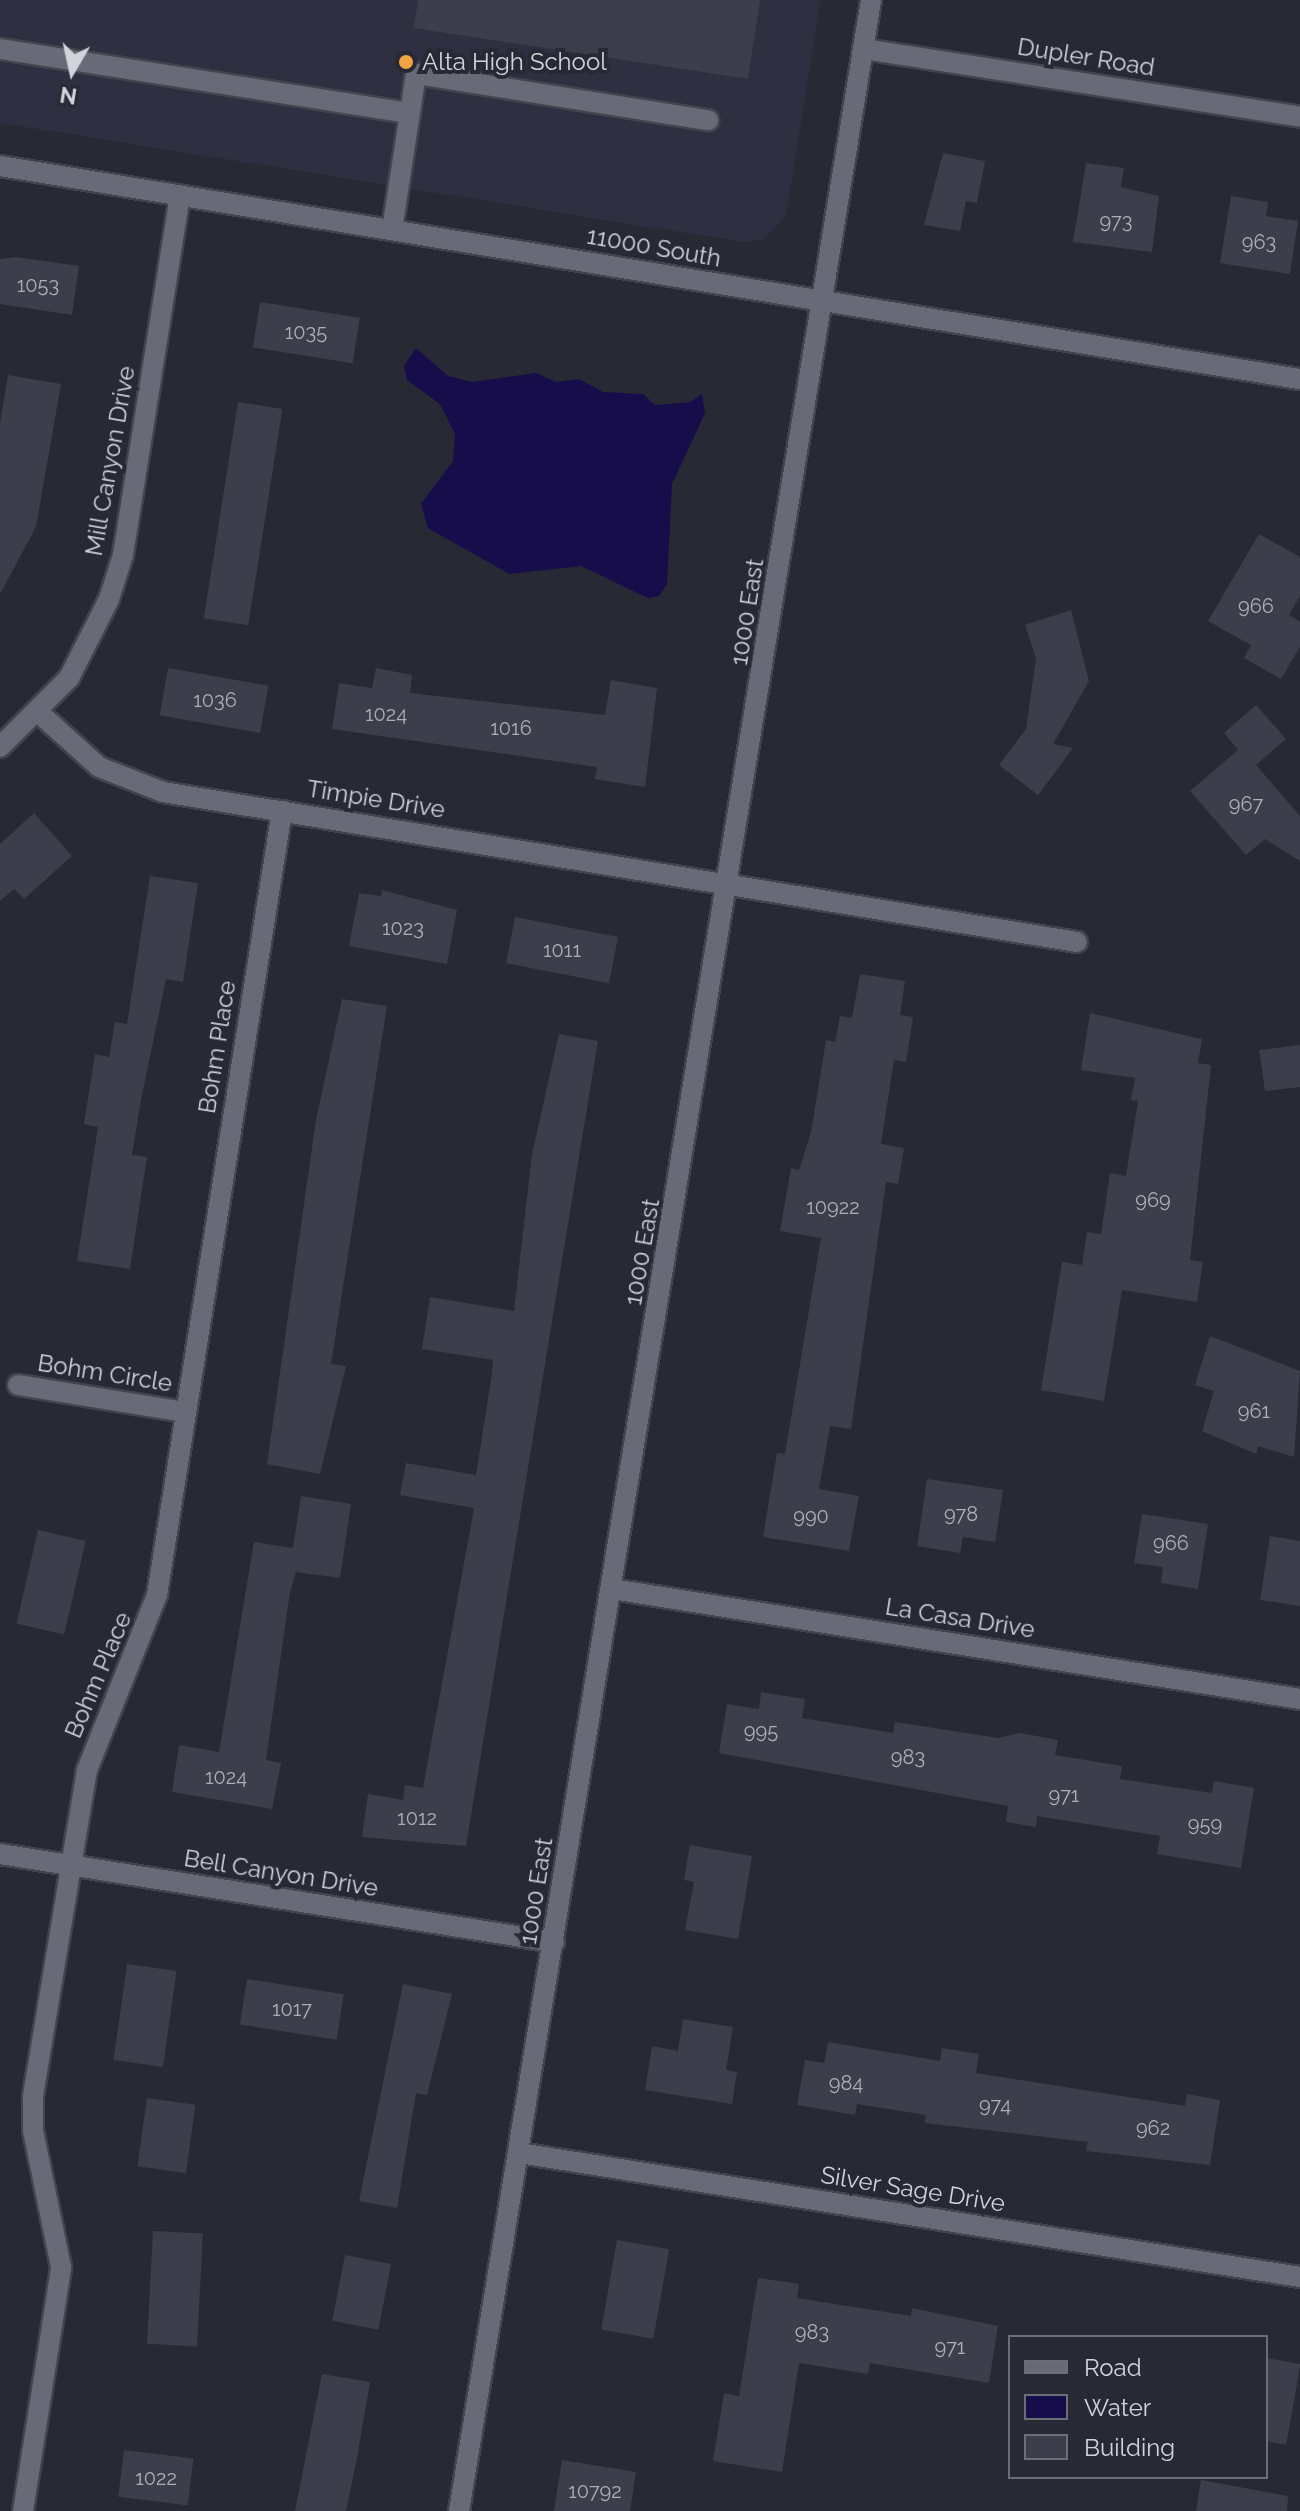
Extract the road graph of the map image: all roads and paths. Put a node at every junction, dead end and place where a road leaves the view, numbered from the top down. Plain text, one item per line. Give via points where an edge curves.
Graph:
1 (871, 0) edge
2 (0, 49) edge
3 (863, 49) junction
4 (410, 113) junction
5 (1300, 117) edge
6 (708, 120) dead end
7 (0, 166) edge
8 (180, 195) junction
9 (392, 230) junction
10 (824, 302) junction
11 (1300, 379) edge
12 (38, 712) junction
13 (0, 747) edge
14 (282, 811) junction
15 (731, 881) junction
16 (1077, 942) dead end
17 (18, 1385) dead end
18 (185, 1412) junction
19 (612, 1589) junction
20 (1300, 1699) edge
21 (0, 1854) edge
22 (70, 1866) junction
23 (554, 1942) junction
24 (519, 2153) junction
25 (1300, 2277) edge
26 (23, 2511) edge
27 (459, 2511) edge

1 - 3 street, 1000 East
2 - 4 street
3 - 5 street, Dupler Road
3 - 10 street, 1000 East
4 - 6 street via 416,74
4 - 9 street
7 - 8 street, 11000 South
8 - 9 street, 11000 South
8 - 12 street, Mill Canyon Drive via 123,555 91,640
9 - 10 street, 11000 South
10 - 11 street, 11000 South
10 - 15 street, 1000 East
12 - 13 street, Mill Canyon Drive
12 - 14 street, Timpie Drive via 99,767 130,783
14 - 15 street, Timpie Drive
14 - 18 street, Bohm Place
15 - 16 street, Timpie Drive via 767,895
15 - 19 street, 1000 East
17 - 18 street, Bohm Circle
18 - 22 street, Bohm Place via 157,1595 87,1770
19 - 20 street, La Casa Drive
19 - 23 street, 1000 East
21 - 22 street, Bell Canyon Drive
22 - 23 street, Bell Canyon Drive
22 - 26 street, Bohm Place via 33,2096 61,2267
23 - 24 street, 1000 East
24 - 25 street, Silver Sage Drive
24 - 27 street, 1000 East

